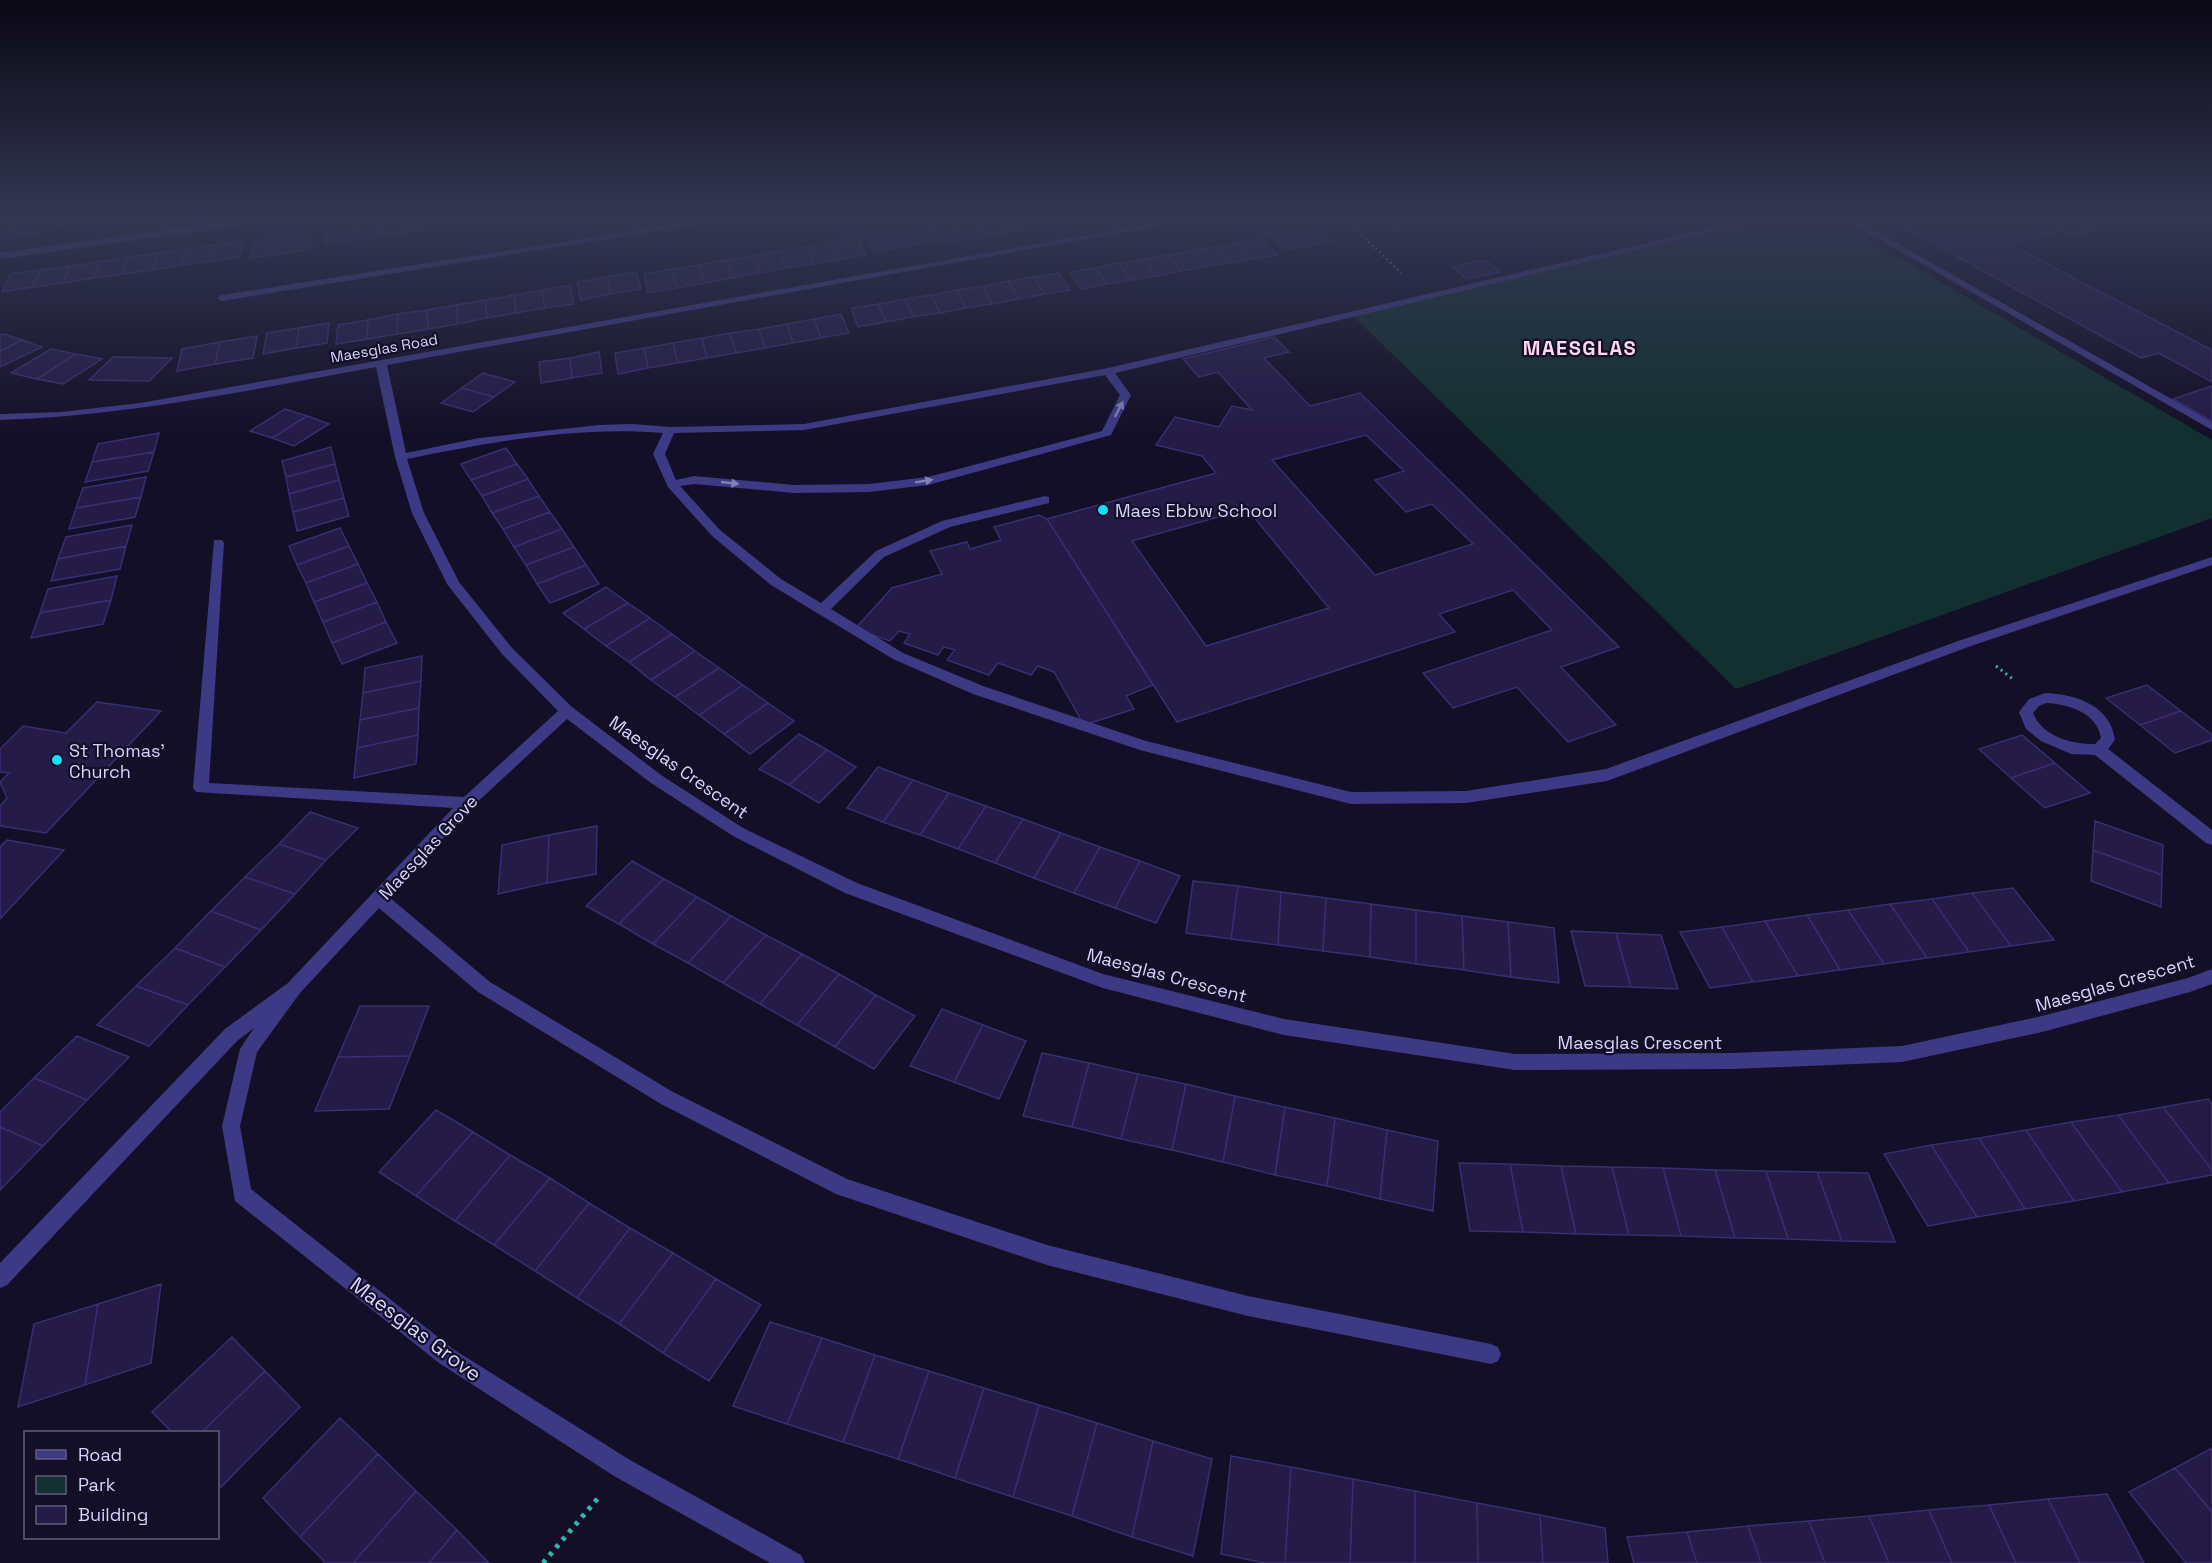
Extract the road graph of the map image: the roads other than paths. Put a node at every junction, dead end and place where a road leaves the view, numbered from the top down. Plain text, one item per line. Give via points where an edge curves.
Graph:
1 (274, 290) edge
2 (799, 290) edge
3 (1455, 290) edge
4 (1972, 290) edge
5 (222, 298) dead end
6 (381, 364) junction
7 (1107, 371) junction
8 (0, 417) edge
9 (2212, 427) edge
10 (670, 430) junction
11 (401, 457) junction
12 (672, 484) junction
13 (1045, 500) dead end
14 (218, 543) dead end
15 (2212, 561) edge
16 (821, 611) junction
17 (567, 711) junction
18 (2098, 750) junction
19 (467, 804) junction
20 (2212, 839) edge
21 (379, 898) junction
22 (2212, 976) edge
23 (294, 988) junction
24 (0, 1278) edge
25 (1491, 1353) dead end
26 (793, 1563) edge

1 - 5 street
2 - 6 street, Maesglas Road
3 - 7 street
4 - 9 street
6 - 8 street, Maesglas Road via 140,406
6 - 11 street, Maesglas Crescent
7 - 10 street via 804,427
12 -> 7 street via 694,480 794,489 858,488 939,478 1107,433 1126,395
10 - 11 street via 599,428 478,441
10 - 12 street via 660,453
11 - 17 street, Maesglas Crescent via 418,513 453,584 507,651
12 - 16 street via 716,533 776,582
13 - 16 street via 946,524 880,554
14 - 19 street via 201,788
15 - 16 street via 1966,643 1607,775 1466,797 1351,798 1145,746 978,690 898,656
17 - 19 street, Maesglas Grove
17 - 22 street, Maesglas Crescent via 656,779 738,832 851,888 1103,981 1284,1027 1515,1062 1733,1061 1902,1054 2042,1024
18 - 18 street via 2071,749 2046,737 2031,725 2026,712 2032,701 2066,700 2091,712 2106,726 2109,735
18 - 20 street
19 - 21 street, Maesglas Grove
21 - 23 street, Maesglas Grove
21 - 25 street via 484,987 667,1098 843,1187 1047,1255 1248,1306
23 - 24 street, Maesglas Grove via 231,1035
23 - 26 street, Maesglas Grove via 249,1049 231,1126 242,1194 446,1356 622,1468

